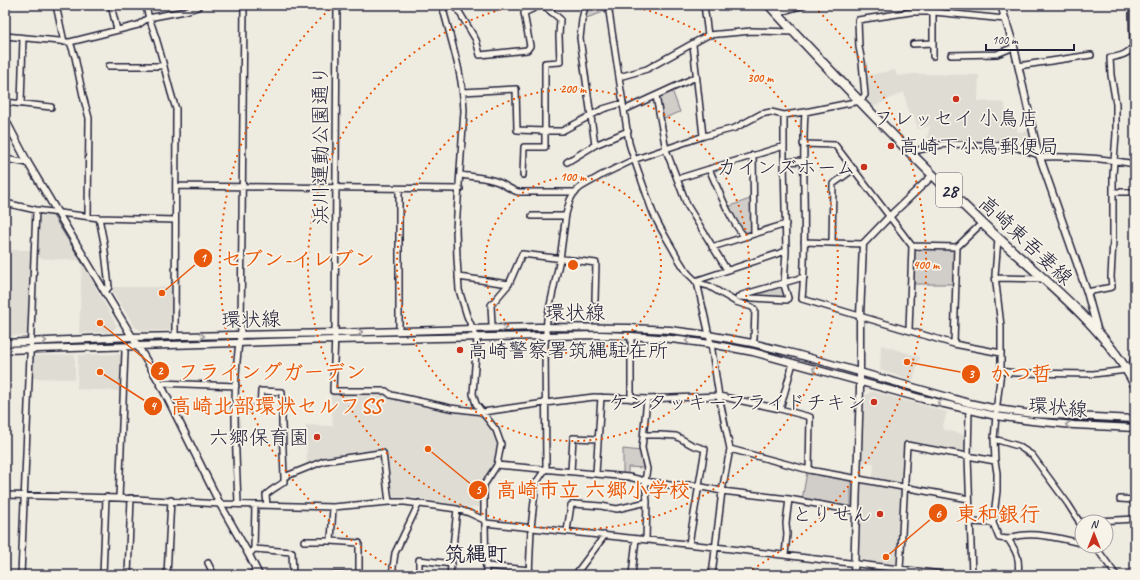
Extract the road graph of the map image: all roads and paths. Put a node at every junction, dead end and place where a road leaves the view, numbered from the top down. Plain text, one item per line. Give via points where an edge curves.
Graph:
1 (56, 5) edge
2 (111, 5) edge
3 (146, 5) edge
4 (244, 5) edge
5 (337, 5) edge
6 (443, 5) edge
7 (455, 5) edge
8 (542, 5) edge
9 (552, 5) edge
10 (585, 5) edge
11 (608, 5) edge
12 (704, 5) edge
13 (769, 5) edge
14 (804, 5) edge
15 (924, 5) edge
16 (1001, 5) edge
17 (1133, 5) edge
18 (198, 7) dead end
19 (551, 12) junction
20 (924, 12) junction
21 (933, 12) junction
22 (777, 13) junction
23 (148, 18) junction
24 (1005, 19) junction
25 (117, 30) junction
26 (794, 32) junction
27 (708, 35) junction
28 (5, 36) edge
29 (22, 38) junction
30 (67, 42) junction
31 (933, 43) junction
32 (913, 44) dead end
33 (692, 45) junction
34 (1134, 45) edge
35 (1014, 47) junction
36 (1091, 54) dead end
37 (951, 55) dead end
38 (933, 56) dead end
39 (110, 66) dead end
40 (164, 66) junction
41 (1018, 66) junction
42 (619, 77) junction
43 (696, 77) junction
44 (463, 92) junction
45 (656, 96) junction
46 (860, 101) junction
47 (5, 102) edge
48 (623, 102) junction
49 (21, 104) junction
50 (51, 107) dead end
51 (624, 110) junction
52 (805, 112) junction
53 (591, 115) junction
54 (784, 115) junction
55 (5, 119) edge
56 (545, 131) junction
57 (628, 131) junction
58 (703, 136) junction
59 (803, 144) junction
60 (595, 145) junction
61 (784, 146) junction
62 (666, 150) junction
63 (910, 152) junction
64 (753, 156) junction
65 (1040, 156) junction
66 (5, 159) edge
67 (634, 160) junction
68 (1115, 160) junction
69 (803, 161) junction
70 (567, 162) dead end
71 (784, 162) junction
72 (28, 163) junction
73 (1135, 164) edge
74 (709, 169) junction
75 (854, 169) junction
76 (523, 175) dead end
77 (933, 175) junction
78 (460, 176) junction
79 (677, 179) junction
80 (176, 186) junction
81 (242, 187) junction
82 (335, 188) junction
83 (399, 189) junction
84 (460, 189) junction
85 (576, 192) junction
86 (1113, 192) junction
87 (1135, 192) edge
88 (5, 204) edge
89 (36, 210) junction
90 (58, 213) junction
91 (88, 216) junction
92 (532, 216) dead end
93 (566, 216) junction
94 (890, 216) junction
95 (99, 218) junction
96 (175, 220) junction
97 (982, 223) junction
98 (786, 224) junction
99 (754, 234) junction
100 (744, 236) junction
101 (998, 238) junction
102 (804, 242) junction
103 (832, 243) junction
104 (863, 244) junction
105 (912, 246) junction
106 (712, 247) junction
107 (957, 247) junction
108 (786, 251) junction
109 (560, 259) junction
110 (727, 270) junction
111 (458, 277) junction
112 (804, 277) junction
113 (996, 278) junction
114 (1044, 280) junction
115 (696, 281) junction
116 (785, 282) junction
117 (509, 284) junction
118 (105, 292) junction
119 (1087, 292) junction
120 (738, 297) junction
121 (728, 298) junction
122 (595, 300) dead end
123 (860, 316) junction
124 (492, 324) dead end
125 (546, 327) junction
126 (473, 329) junction
127 (908, 330) junction
128 (399, 331) junction
129 (1098, 332) junction
130 (334, 333) junction
131 (240, 335) junction
132 (708, 335) junction
133 (631, 336) junction
134 (132, 337) junction
135 (175, 337) junction
136 (545, 337) junction
137 (477, 338) junction
138 (334, 340) junction
139 (30, 341) junction
140 (5, 343) edge
141 (239, 343) junction
142 (752, 343) junction
143 (711, 344) junction
144 (954, 344) junction
145 (138, 346) junction
146 (124, 347) junction
147 (30, 349) junction
148 (5, 350) edge
149 (1001, 353) junction
150 (1135, 355) edge
151 (793, 362) junction
152 (1131, 370) edge
153 (1001, 371) junction
154 (860, 372) junction
155 (860, 381) junction
156 (160, 383) junction
157 (1135, 385) edge
158 (236, 386) junction
159 (719, 396) junction
160 (601, 397) junction
161 (631, 398) junction
162 (647, 399) junction
163 (545, 403) junction
164 (234, 408) junction
165 (780, 409) junction
166 (996, 409) junction
167 (969, 410) junction
168 (483, 412) junction
169 (996, 416) junction
170 (1135, 419) edge
171 (1135, 428) edge
172 (644, 435) junction
173 (598, 439) junction
174 (994, 439) junction
175 (730, 449) junction
176 (968, 456) junction
177 (995, 461) junction
178 (497, 464) junction
179 (546, 468) junction
180 (809, 470) junction
181 (571, 471) junction
182 (596, 473) junction
183 (284, 477) junction
184 (856, 478) junction
185 (645, 481) junction
186 (699, 486) junction
187 (904, 488) junction
188 (722, 491) junction
189 (5, 495) edge
190 (24, 495) junction
191 (106, 497) junction
192 (119, 498) junction
193 (131, 498) junction
194 (789, 499) junction
195 (969, 499) junction
196 (171, 500) junction
197 (1120, 500) dead end
198 (1135, 500) edge
199 (389, 502) junction
200 (647, 502) junction
201 (419, 503) junction
202 (220, 504) junction
203 (238, 504) junction
204 (255, 505) junction
205 (267, 505) junction
206 (333, 507) junction
207 (457, 509) junction
208 (855, 511) junction
209 (1074, 514) edge
210 (1135, 519) edge
211 (485, 521) junction
212 (1114, 521) edge
213 (970, 522) junction
214 (993, 524) junction
215 (531, 528) junction
216 (567, 531) junction
217 (606, 535) junction
218 (636, 539) junction
219 (1008, 539) junction
220 (304, 540) dead end
221 (646, 540) junction
222 (331, 541) junction
223 (1074, 542) edge
224 (689, 544) junction
225 (715, 547) junction
226 (254, 549) junction
227 (1101, 554) edge
228 (249, 555) junction
229 (785, 555) junction
230 (208, 563) dead end
231 (854, 563) junction
232 (452, 564) junction
233 (486, 566) junction
234 (900, 569) junction
235 (530, 572) edge
236 (258, 573) edge
237 (21, 575) edge
238 (103, 575) edge
239 (128, 575) edge
240 (167, 575) edge
241 (214, 575) edge
242 (249, 575) edge
243 (293, 575) edge
244 (330, 575) edge
245 (359, 575) edge
246 (367, 575) edge
247 (392, 575) edge
248 (419, 575) edge
249 (450, 575) edge
250 (486, 575) edge
251 (575, 575) edge
252 (632, 575) edge
253 (712, 575) edge
254 (854, 575) edge
255 (950, 575) edge
256 (972, 575) edge
257 (1018, 575) edge
258 (1116, 575) edge

1 - 30 street
2 - 25 street
3 - 23 street
4 - 81 street
5 - 82 street, 浜川運動公園通り
6 - 44 street
7 - 8 street via 476,40 480,55 527,50 530,46 524,13
8 - 19 street
9 - 19 street
10 - 53 street via 580,38
11 - 42 street
12 - 27 street
13 - 22 main road, 高崎東吾妻線 / 28
14 - 22 street
15 - 20 street
16 - 24 street
17 - 34 street
18 - 23 street
19 - 56 street via 560,19 560,62 545,63
20 - 21 street
20 - 46 street via 858,20 865,95
21 - 24 street
21 - 31 street
22 - 26 main road, 高崎東吾妻線 / 28
23 - 25 street via 138,25
23 - 40 street
24 - 35 street
25 - 30 street
26 - 27 street via 752,31
26 - 46 main road, 高崎東吾妻線 / 28
27 - 33 street
28 - 29 street
29 - 30 street
29 - 49 street
30 - 91 street via 75,58 89,118
31 - 32 street
31 - 38 street
33 - 42 street via 647,68
33 - 43 street
34 - 68 street via 1130,52 1110,58 1116,104
35 - 37 street via 997,54
35 - 41 street
36 - 41 street
39 - 40 street
40 - 80 street via 176,109
41 - 65 street
42 - 48 street
43 - 45 street
43 - 58 street
44 - 56 street via 516,89 517,130
44 - 78 street
45 - 51 street
45 - 62 street
46 - 52 street
46 - 63 main road, 高崎東吾妻線 / 28
47 - 49 street
48 - 51 street
48 - 53 street
49 - 50 street
51 - 57 street
52 - 54 street
52 - 59 street
53 - 56 street via 562,130
53 - 60 street
54 - 58 street via 771,112 761,114 735,128
54 - 61 street
55 - 72 street
56 - 76 street via 545,147 524,147
57 - 60 street
57 - 67 street
58 - 62 street
59 - 69 street
59 - 75 street via 835,145
60 - 70 street
61 - 64 street
61 - 71 street
62 - 67 street
62 - 79 street
63 - 65 street via 948,144 1012,146
63 - 77 main road, 高崎東吾妻線 / 28
64 - 74 street
64 - 99 street
65 - 68 street
65 - 119 street
66 - 72 street
67 - 85 street via 602,175
67 - 115 street via 656,219 684,268
68 - 73 street
68 - 86 street
69 - 71 street
69 - 102 street
71 - 98 street
72 - 90 street
74 - 79 street
74 - 100 street via 731,216
75 - 94 street
75 - 103 street via 833,184
77 - 94 street
77 - 97 main road, 高崎東吾妻線 / 28
78 - 84 street
78 - 85 street via 498,182 518,192
79 - 106 street via 687,205
80 - 81 street
80 - 96 street
81 - 82 street
81 - 131 street
82 - 83 street
82 - 130 street, 浜川運動公園通り
83 - 84 street
83 - 128 street
84 - 111 street via 456,229
85 - 93 street via 570,200
86 - 87 street
86 - 119 street via 1112,287
88 - 89 street
89 - 90 street
89 - 139 street
90 - 91 street
90 - 118 street
91 - 95 street
92 - 93 street
93 - 109 street
94 - 104 street
94 - 105 street
95 - 96 street
95 - 118 street via 109,287
96 - 135 street
97 - 101 main road, 高崎東吾妻線 / 28
97 - 107 street
98 - 99 street
98 - 108 street
99 - 100 street
100 - 106 street
101 - 113 street
101 - 114 main road, 高崎東吾妻線 / 28
102 - 103 street
102 - 112 street
103 - 104 street
104 - 123 street
105 - 107 street
105 - 127 street
106 - 110 street
107 - 144 street
108 - 110 street
108 - 116 street
109 - 117 street via 522,254
109 - 122 street via 596,263
109 - 125 street
110 - 115 street
111 - 117 street
111 - 126 street via 462,303
112 - 116 street
112 - 123 street via 802,299
113 - 114 street
113 - 149 street
114 - 129 main road, 高崎東吾妻線 / 28
115 - 121 street
115 - 132 street
116 - 120 street
116 - 120 street via 787,300
117 - 124 street via 491,305
118 - 134 street
119 - 129 street
120 - 121 street
121 - 142 street via 755,310
123 - 127 street
123 - 154 street
126 -> 125 street, 環状線
125 - 132 street, 環状線 via 630,328
125 - 136 street
126 - 128 street, 環状線
126 - 137 street
127 - 144 street
130 -> 128 street, 環状線
129 - 152 main road, 高崎東吾妻線 / 28
130 - 131 street, 環状線
130 - 138 street, 浜川運動公園通り
135 -> 131 street, 環状線
131 - 141 street
132 - 142 street, 環状線
132 - 143 street
133 - 136 street, 環状線
143 -> 133 street, 環状線
133 - 161 street
134 - 135 street, 環状線
139 -> 134 street, 環状線
134 - 145 street
136 - 137 street, 環状線
136 - 163 street
137 - 138 street, 環状線
137 - 168 street via 473,394 476,404
138 - 141 street, 環状線
138 - 168 street, 浜川運動公園通り via 333,392 386,391 391,395
139 - 140 street, 環状線
139 - 147 street
141 - 145 street, 環状線
141 - 158 street
142 - 154 street, 環状線
143 - 151 street, 環状線
143 - 159 street
144 - 149 street
145 - 146 street, 環状線
145 - 156 street
146 - 147 street, 環状線
146 - 192 street
147 - 148 street, 環状線
147 - 190 street
149 - 153 street
150 - 152 street
155 -> 151 street, 環状線
151 - 165 street
152 - 153 street via 1093,374
152 - 157 main road, 高崎東吾妻線 / 28
153 - 166 street
154 - 155 street
154 - 166 street, 環状線
167 -> 155 street, 環状線
155 - 184 street
156 - 158 street
156 - 202 street
158 - 164 street
159 - 162 street
159 - 165 street
159 - 175 street
160 - 161 street
160 - 163 street
160 - 173 street
161 - 162 street
162 - 172 street
163 - 168 street
163 - 179 street
164 - 183 street via 260,409 261,390 282,392
164 - 203 street
165 - 180 street via 810,417
166 - 169 street
166 - 170 street, 環状線
167 - 169 street, 環状線
167 - 176 street
168 - 178 street via 496,430 501,444
171 -> 169 street, 環状線 via 1074,425
169 - 174 street
172 - 185 street via 642,448 647,469
172 - 186 street via 676,436 705,449
173 - 181 street via 573,438
173 - 182 street
174 - 177 street
174 - 209 street via 1018,446 1032,455
175 - 180 street
175 - 188 street
176 - 177 street
176 - 187 street via 907,445
176 - 195 street
177 - 214 street via 997,491
178 - 179 street
178 - 211 street via 484,486
179 - 181 street
179 - 215 street via 536,483
180 - 184 street
181 - 182 street
182 - 185 street
183 - 199 street via 324,461 383,453
183 - 205 street via 284,482 266,495
184 - 187 street
184 - 208 street
185 - 186 street
185 - 200 street
186 - 188 street
186 - 224 street
187 - 195 street
187 - 234 street
188 - 194 street
188 - 225 street
189 - 190 street
190 - 191 street
190 - 237 street
191 - 192 street
191 - 238 street
192 - 193 street
193 - 196 street
193 - 239 street
194 - 208 street
194 - 229 street
195 - 213 street
196 - 202 street
196 - 240 street
197 - 198 street
199 - 201 street
199 - 206 street
200 - 216 street via 617,509 571,505
200 - 221 street
201 - 207 street
201 - 247 street via 395,553
202 - 203 street
202 - 228 street
203 - 204 street
204 - 205 street
204 - 226 street
205 - 206 street
206 - 222 street
207 - 211 street
207 - 232 street
208 - 231 street
210 - 212 street
211 - 215 street
211 - 233 street
213 - 214 street
213 - 256 street
214 - 219 street via 999,538
215 - 216 street
215 - 235 street
216 - 217 street
217 - 218 street
217 - 251 street
218 - 221 street
218 - 252 street
219 - 223 street via 1031,534
219 - 257 street via 1017,552
220 - 222 street
221 - 224 street
222 - 245 street via 359,543
224 - 225 street
225 - 229 street
225 - 253 street
226 - 228 street
226 - 243 street via 292,552
227 - 258 street
228 - 236 street
229 - 231 street
230 - 241 street
231 - 234 street
231 - 254 street
232 - 248 street via 419,560
232 - 249 street
233 - 235 street
233 - 250 street
234 - 255 street
236 - 242 street
244 - 245 street
245 - 246 street

